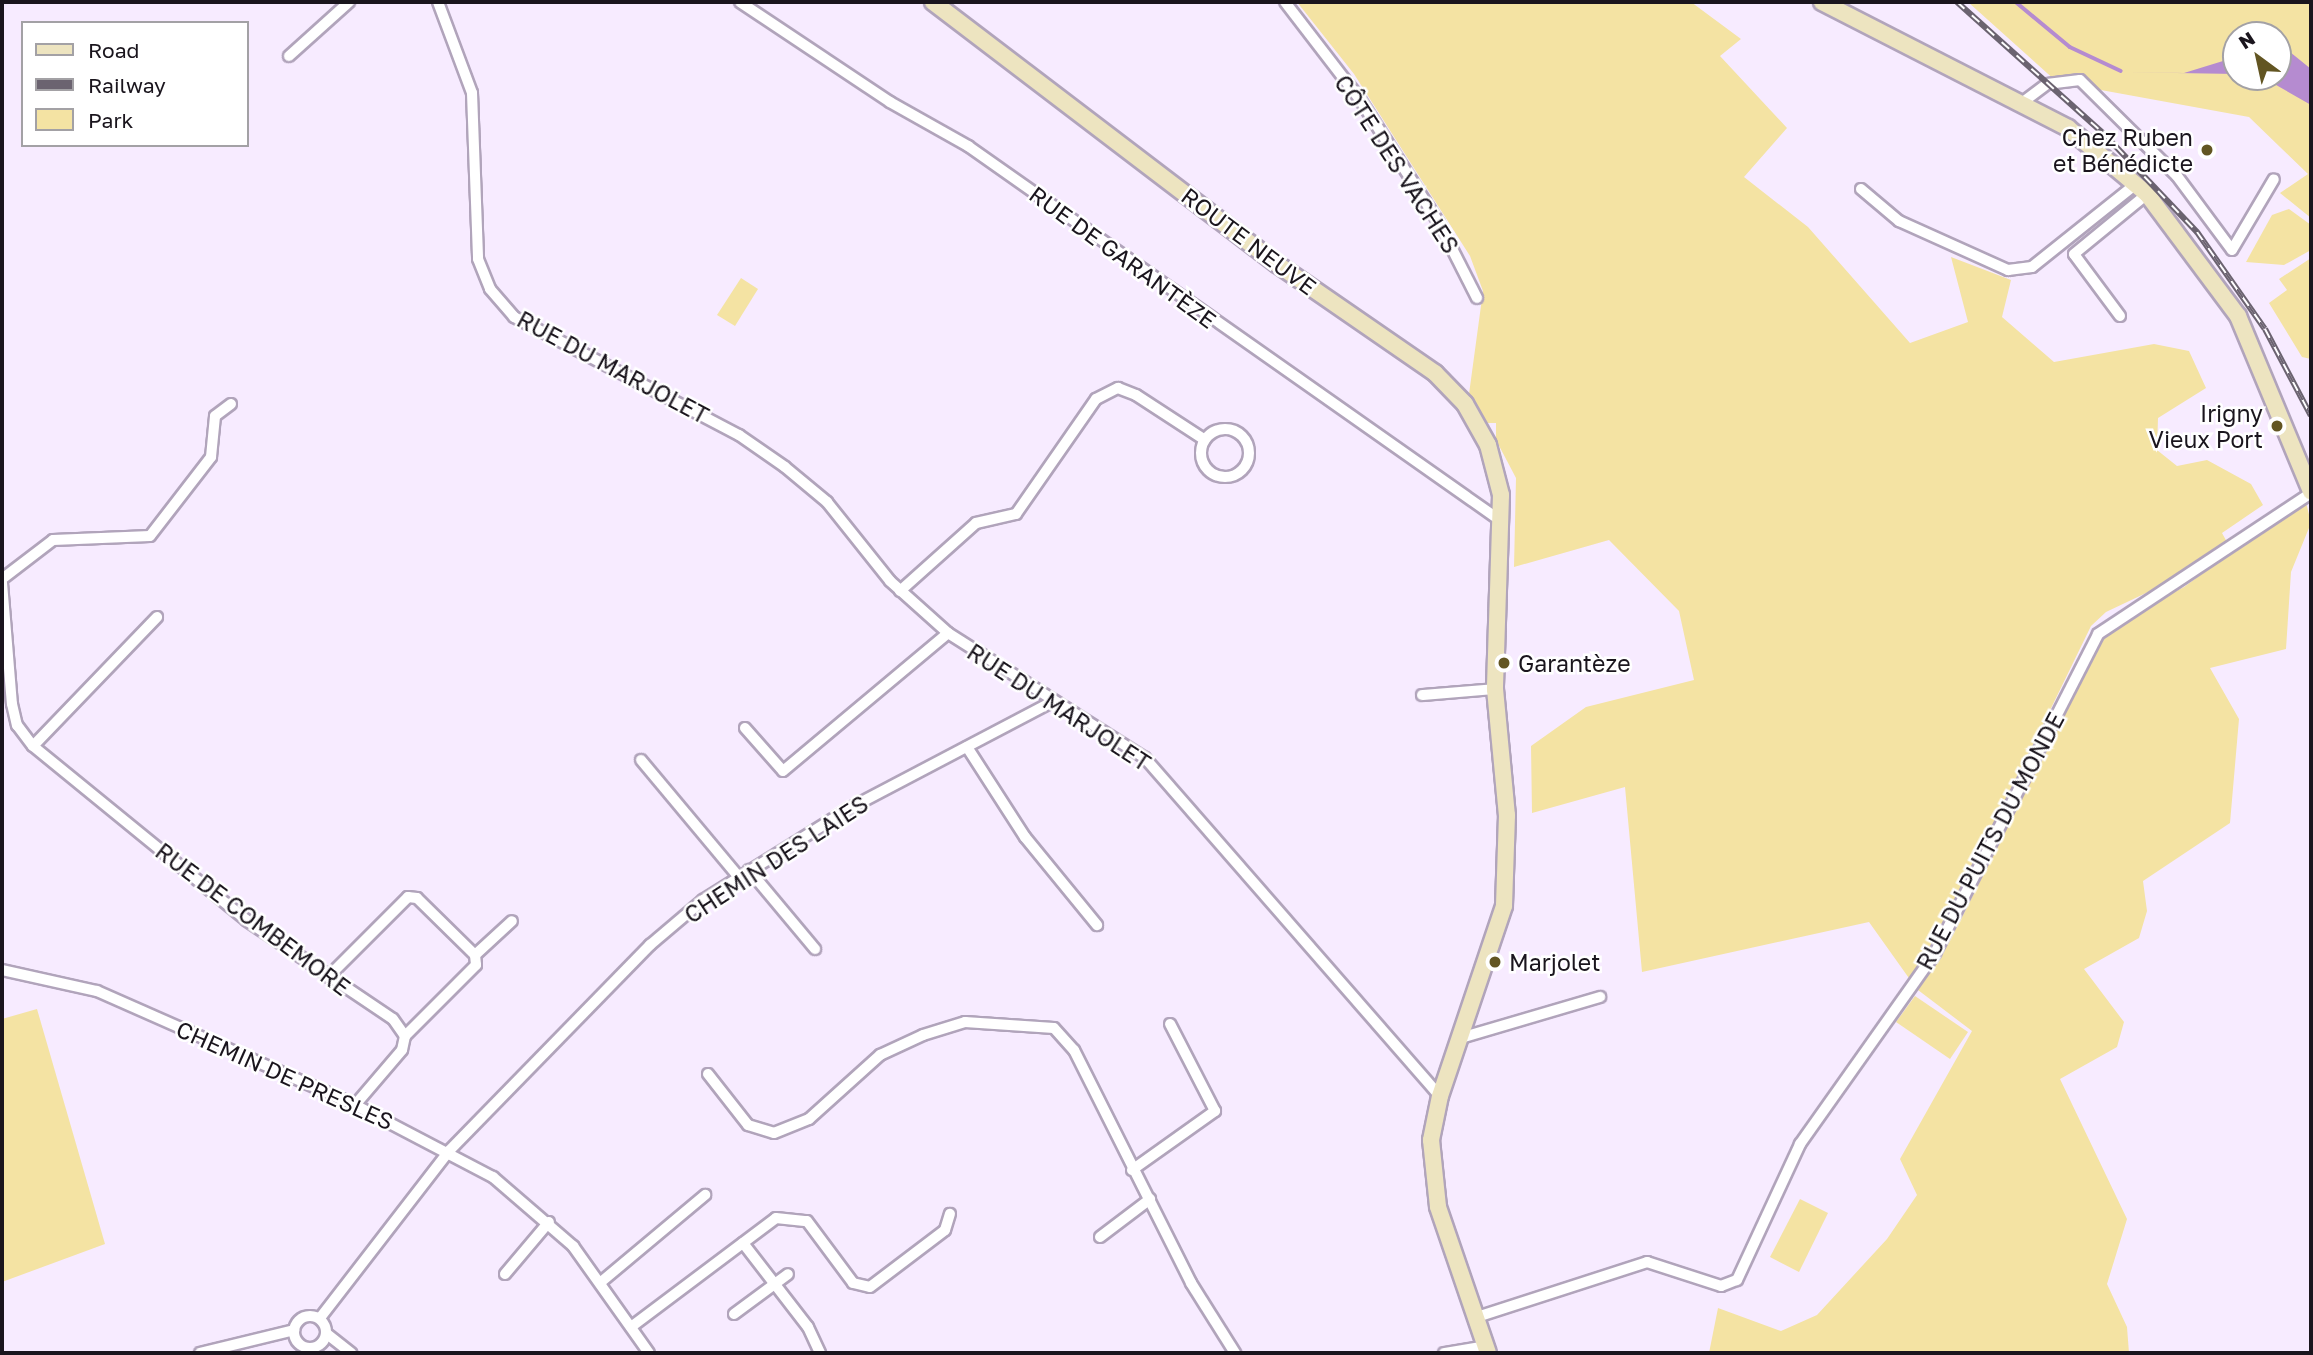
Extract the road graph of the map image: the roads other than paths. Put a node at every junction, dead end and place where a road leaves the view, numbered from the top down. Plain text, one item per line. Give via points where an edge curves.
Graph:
1 (349, 2) edge
2 (438, 2) edge
3 (740, 2) edge
4 (933, 2) edge
5 (1285, 2) edge
6 (1829, 3) edge
7 (289, 56) dead end
8 (2023, 102) junction
9 (2274, 179) dead end
10 (1861, 189) dead end
11 (2141, 189) junction
12 (1477, 298) dead end
13 (2120, 316) dead end
14 (231, 404) dead end
15 (1205, 440) junction
16 (2311, 492) edge
17 (1501, 521) junction
18 (2, 581) edge
19 (900, 591) junction
20 (157, 617) dead end
21 (948, 633) junction
22 (1495, 689) junction
23 (1422, 695) dead end
24 (7, 703) edge
25 (1049, 703) junction
26 (745, 727) dead end
27 (33, 746) junction
28 (967, 747) junction
29 (641, 760) dead end
30 (749, 870) junction
31 (739, 877) junction
32 (512, 921) dead end
33 (1097, 925) dead end
34 (815, 949) dead end
35 (475, 955) junction
36 (2, 970) edge
37 (328, 977) junction
38 (1600, 997) dead end
39 (1170, 1024) dead end
40 (405, 1036) junction
41 (1464, 1037) junction
42 (708, 1074) dead end
43 (1440, 1097) junction
44 (355, 1105) junction
45 (449, 1151) junction
46 (1132, 1170) junction
47 (705, 1195) dead end
48 (1150, 1199) junction
49 (950, 1214) dead end
50 (549, 1222) junction
51 (1100, 1237) dead end
52 (743, 1243) junction
53 (505, 1274) dead end
54 (788, 1274) dead end
55 (601, 1282) junction
56 (775, 1284) junction
57 (734, 1314) dead end
58 (1477, 1317) junction
59 (320, 1318) junction
60 (631, 1328) junction
61 (294, 1330) junction
62 (327, 1334) junction
63 (1487, 1349) edge
64 (200, 1353) edge
65 (351, 1353) edge
66 (649, 1353) edge
67 (820, 1353) edge
68 (1235, 1353) edge
69 (1444, 1353) edge

1 - 7 street
2 - 19 street, RUE DU MARJOLET via 472,93 478,134 475,225 490,289 514,317 739,435 785,467 827,502
3 - 17 street, RUE DE GARANTÈZE via 890,102 968,146
4 - 17 street, ROUTE NEUVE via 1296,278 1447,383 1496,467
5 - 12 street, CÔTE DES VACHES via 1359,98 1439,223
6 - 8 street
8 - 9 street via 2055,81 2080,80 2177,176 2232,250
8 - 11 street via 2068,128
10 - 11 street via 1899,221 2008,270 2032,267
11 - 13 street via 2074,254
11 - 16 street via 2238,316 2273,388
14 - 18 street, RUE DE COMBEMORE via 215,416 211,457 150,536 53,540
15 - 15 street via 1201,456 1209,471 1229,477 1245,467 1248,446 1240,434 1218,430
15 - 19 street via 1118,388 1096,399 1017,514 976,523
16 - 58 street, RUE DU PUITS DU MONDE via 2098,634 1935,953 1800,1144 1737,1280 1721,1286 1647,1262
17 - 22 street, ROUTE NEUVE
18 - 24 street, RUE DE COMBEMORE
19 - 21 street, RUE DU MARJOLET
20 - 27 street
21 - 25 street, RUE DU MARJOLET
21 - 26 street via 783,771
22 - 23 street
22 - 41 street, ROUTE NEUVE via 1507,814 1504,906
24 - 27 street, RUE DE COMBEMORE
25 - 28 street, CHEMIN DES LAIES
25 - 43 street, RUE DU MARJOLET via 1151,763
27 - 37 street, RUE DE COMBEMORE via 246,920
28 - 30 street, CHEMIN DES LAIES
28 - 33 street via 1025,837
29 - 31 street
30 - 31 street, CHEMIN DES LAIES
30 - 34 street
31 - 45 street, CHEMIN DES LAIES via 650,946
32 - 35 street
35 - 37 street via 417,898 408,897
35 - 40 street via 476,965
36 - 44 street, CHEMIN DE PRESLES via 97,991
37 - 40 street, RUE DE COMBEMORE via 393,1019
38 - 41 street
39 - 46 street via 1215,1111
40 - 44 street via 402,1050
41 - 43 street, ROUTE NEUVE
42 - 46 street via 748,1125 774,1133 809,1119 880,1055 923,1035 965,1022 1054,1028 1074,1050
43 - 58 street, ROUTE NEUVE via 1431,1140 1438,1207
44 - 45 street, CHEMIN DE PRESLES
45 - 50 street, CHEMIN DE PRESLES
45 - 59 street, CHEMIN DES LAIES
46 - 48 street
47 - 55 street
48 - 51 street
48 - 68 street
49 - 52 street via 944,1230 870,1287 853,1283 807,1221 776,1218
50 - 53 street
50 - 55 street, CHEMIN DE PRESLES
52 - 56 street
52 - 60 street
54 - 56 street
55 - 60 street, CHEMIN DE PRESLES
56 - 57 street
56 - 67 street
58 - 63 street, ROUTE NEUVE
59 - 61 street via 304,1317
59 - 62 street
60 - 66 street, CHEMIN DE PRESLES
61 - 62 street via 308,1348 318,1347
61 - 64 street
62 - 65 street
63 - 69 street

